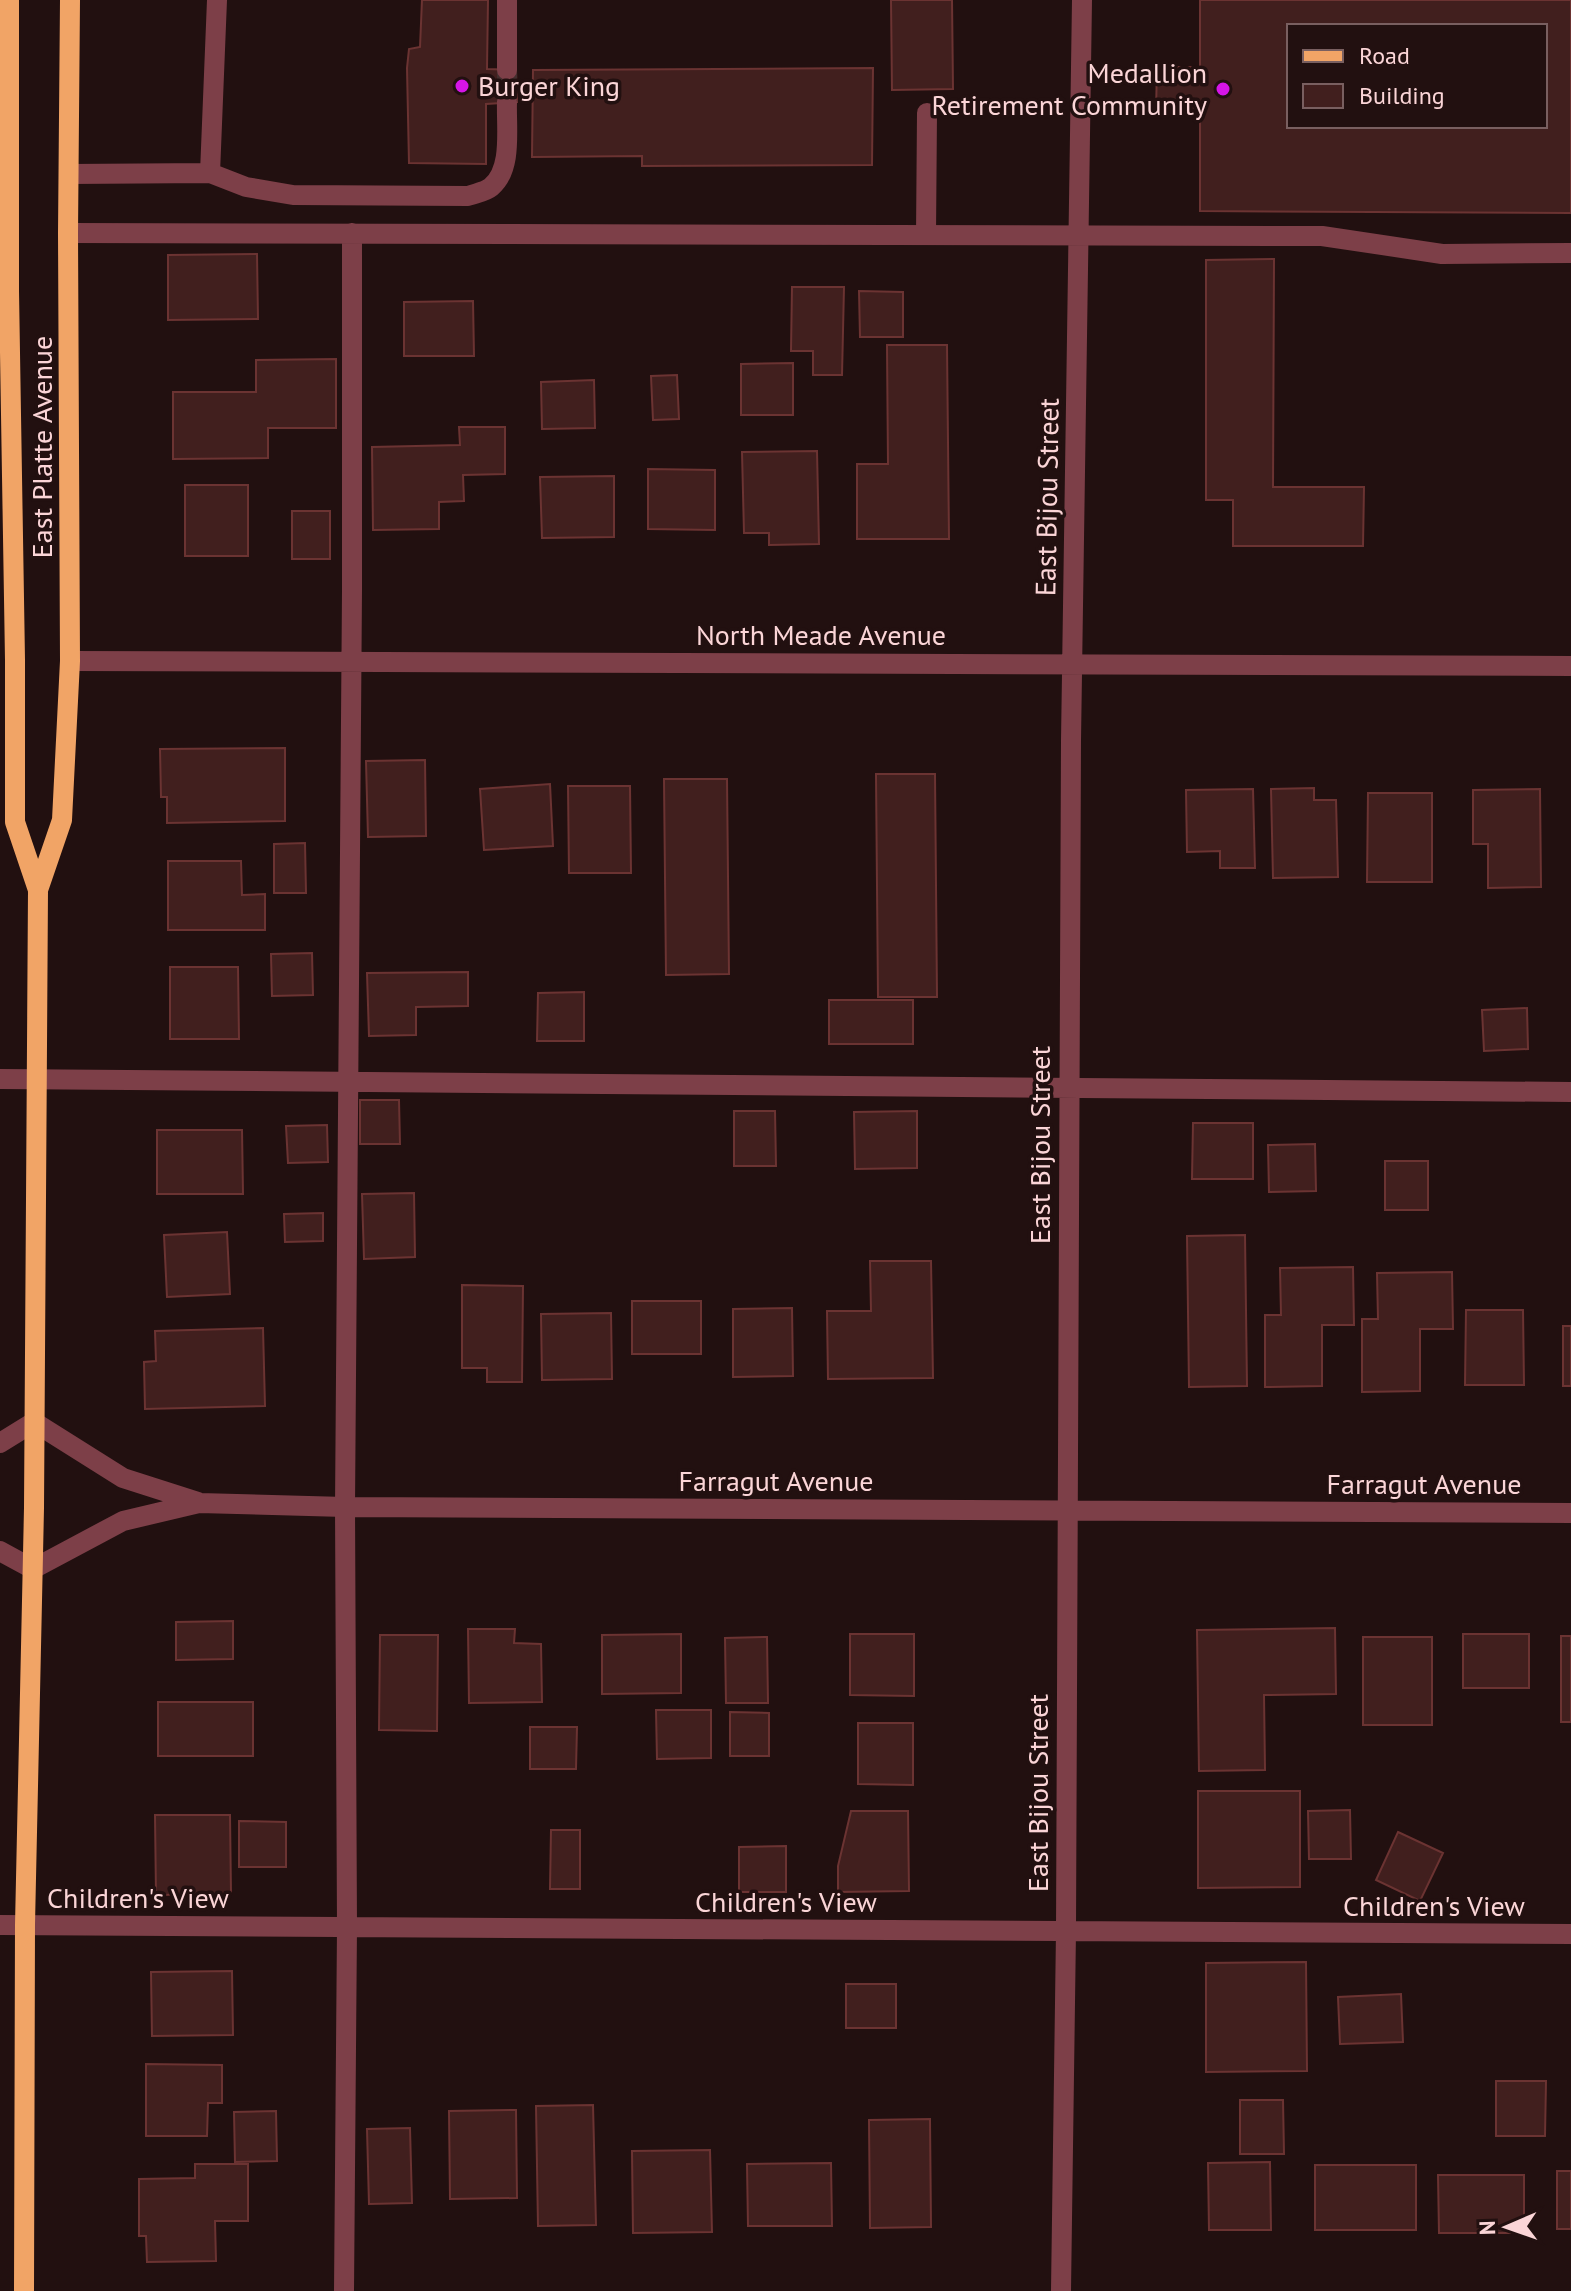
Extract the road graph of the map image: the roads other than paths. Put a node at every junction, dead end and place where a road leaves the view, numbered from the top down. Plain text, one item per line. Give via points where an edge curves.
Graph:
1 (9, 0) edge
2 (70, 0) edge
3 (217, 0) edge
4 (507, 0) edge
5 (1082, 0) edge
6 (507, 70) tunnel mouth
7 (507, 102) tunnel mouth
8 (927, 113) dead end
9 (9, 127) junction
10 (0, 148) edge
11 (210, 173) junction
12 (69, 174) junction
13 (68, 233) junction
14 (352, 233) junction
15 (926, 235) junction
16 (1079, 235) junction
17 (1571, 253) edge
18 (0, 268) edge
19 (9, 291) junction
20 (8, 660) edge
21 (70, 661) junction
22 (351, 661) junction
23 (1072, 664) junction
24 (1571, 666) edge
25 (38, 890) junction
26 (0, 1079) edge
27 (37, 1079) junction
28 (347, 1082) junction
29 (1068, 1088) junction
30 (1571, 1092) edge
31 (34, 1422) junction
32 (0, 1443) edge
33 (199, 1503) junction
34 (345, 1507) junction
35 (1067, 1510) junction
36 (1571, 1513) edge
37 (0, 1551) edge
38 (33, 1569) junction
39 (0, 1925) edge
40 (25, 1925) junction
41 (347, 1927) junction
42 (1066, 1931) junction
43 (1571, 1934) edge
44 (24, 2291) edge
45 (344, 2291) edge
46 (1061, 2291) edge

1 - 9 main road, East Platte Avenue
2 - 12 main road, East Platte Avenue
3 - 11 street
4 - 6 street
5 - 16 street, East Bijou Street
7 - 11 street via 505,167 489,189 468,196 293,195 246,187
8 - 15 street
9 - 10 street
9 - 19 main road, East Platte Avenue
11 - 12 street
12 - 13 main road, East Platte Avenue
13 - 14 street
13 - 21 main road, East Platte Avenue
14 - 15 street
14 - 22 street
15 - 16 street
16 - 17 street via 1322,236 1442,254
16 - 23 street, East Bijou Street
18 - 19 street
19 - 20 main road, East Platte Avenue
20 - 25 main road, East Platte Avenue via 15,822
21 - 22 street, North Meade Avenue
21 - 25 main road, East Platte Avenue via 62,820
22 - 23 street, North Meade Avenue
22 - 28 street
23 - 24 street, North Meade Avenue
23 - 29 street, East Bijou Street
25 - 27 main road, East Platte Avenue
26 - 27 street
27 - 28 street
27 - 31 main road, East Platte Avenue
28 - 29 street
28 - 34 street
29 - 30 street
29 - 35 street, East Bijou Street
31 - 32 street
31 - 33 street via 123,1478
31 - 38 main road, East Platte Avenue
33 - 34 street, Farragut Avenue
33 - 38 street, Farragut Avenue via 123,1521
34 - 35 street, Farragut Avenue
34 - 41 street
35 - 36 street, Farragut Avenue
35 - 42 street, East Bijou Street
37 - 38 street
38 - 40 main road, East Platte Avenue
39 - 40 street, Children's View
40 - 41 street, Children's View
40 - 44 main road, East Platte Avenue
41 - 42 street, Children's View
41 - 45 street
42 - 43 street, Children's View
42 - 46 street, East Bijou Street

